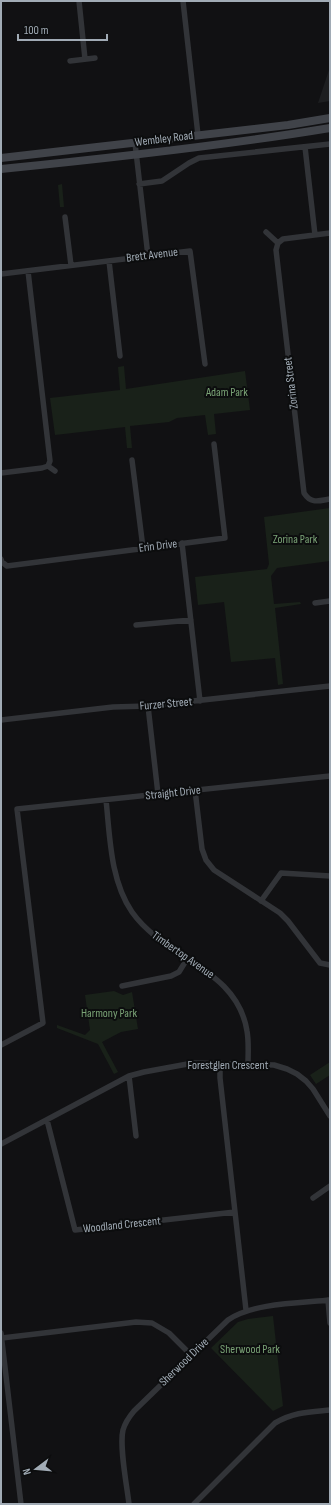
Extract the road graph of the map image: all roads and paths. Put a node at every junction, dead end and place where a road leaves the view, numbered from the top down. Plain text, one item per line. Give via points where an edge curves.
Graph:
1 (79, 1) edge
2 (183, 1) edge
3 (95, 58) dead end
4 (85, 59) junction
5 (70, 61) dead end
6 (330, 118) edge
7 (330, 128) edge
8 (198, 136) junction
9 (134, 143) junction
10 (330, 144) edge
11 (305, 148) junction
12 (136, 154) junction
13 (1, 158) edge
14 (1, 169) edge
15 (139, 184) junction
16 (65, 217) dead end
17 (266, 232) dead end
18 (330, 233) edge
19 (315, 235) junction
20 (278, 243) junction
21 (148, 256) junction
22 (109, 261) junction
23 (71, 265) junction
24 (28, 271) junction
25 (1, 274) edge
26 (120, 356) dead end
27 (205, 364) dead end
28 (214, 444) dead end
29 (132, 460) dead end
30 (48, 466) junction
31 (55, 471) dead end
32 (1, 473) edge
33 (330, 500) edge
34 (182, 543) junction
35 (143, 548) junction
36 (1, 559) edge
37 (330, 601) edge
38 (315, 603) dead end
39 (191, 620) junction
40 (136, 625) dead end
41 (330, 686) edge
42 (200, 700) junction
43 (148, 706) junction
44 (1, 720) edge
45 (330, 776) edge
46 (195, 790) junction
47 (158, 794) junction
48 (106, 800) junction
49 (330, 876) edge
50 (261, 901) junction
51 (187, 959) junction
52 (330, 965) edge
53 (122, 986) dead end
54 (1, 1045) edge
55 (220, 1063) junction
56 (248, 1064) junction
57 (129, 1076) junction
58 (330, 1116) edge
59 (47, 1120) junction
60 (136, 1136) dead end
61 (1, 1144) edge
62 (330, 1186) edge
63 (313, 1198) dead end
64 (235, 1212) junction
65 (329, 1300) edge
66 (246, 1310) junction
67 (330, 1323) edge
68 (1, 1336) edge
69 (191, 1355) junction
70 (330, 1410) edge
71 (22, 1504) edge
72 (129, 1504) edge
73 (194, 1504) edge

1 - 4 street
2 - 8 street
3 - 4 street
4 - 5 street
6 - 8 main road, Wembley Road
7 - 12 main road, Wembley Road
8 - 9 main road, Wembley Road
9 - 12 street
9 - 13 main road, Wembley Road
10 - 11 street, Wembley Road
11 - 15 street, Wembley Road via 199,158 162,181
11 - 19 street
12 - 14 main road, Wembley Road
12 - 15 street
15 - 21 street
16 - 23 street
17 - 20 street
18 - 19 street
19 - 20 street
20 - 33 street, Zorina Street via 276,250 304,493 314,502
21 - 22 street, Brett Avenue
21 - 27 street, Brett Avenue via 190,251
22 - 23 street, Brett Avenue
22 - 26 street
23 - 24 street, Brett Avenue
24 - 25 street, Brett Avenue
24 - 30 street via 50,461
28 - 34 street, Erin Drive via 225,538
29 - 35 street
30 - 31 street
30 - 32 street
34 - 35 street, Erin Drive
34 - 39 street
35 - 36 street, Erin Drive via 7,566
37 - 38 street
39 - 40 street
39 - 42 street
41 - 42 street, Furzer Street
42 - 43 street, Furzer Street
43 - 44 street, Furzer Street via 113,707
43 - 47 street
45 - 46 street, Straight Drive
46 - 47 street, Straight Drive
46 - 50 street via 202,849 206,860 214,870
47 - 48 street, Straight Drive
48 - 51 street, Timbertop Avenue via 117,881 131,911 157,939
48 - 54 street, Straight Drive via 17,809 43,1023
49 - 50 street via 281,873
50 - 52 street via 288,921 320,964
51 - 53 street via 179,972 171,976
51 - 56 street, Timbertop Avenue via 219,980 234,998 248,1031
55 - 56 street, Forestglen Crescent
55 - 57 street, Forestglen Crescent via 193,1063
55 - 64 street
56 - 58 street, Forestglen Crescent via 274,1065 297,1074 313,1089
57 - 59 street, Forestglen Crescent
57 - 60 street
59 - 61 street, Forestglen Crescent
59 - 64 street, Woodland Crescent via 75,1230
62 - 63 street
64 - 66 street
65 - 66 street, Sherwood Drive
65 - 67 street
66 - 69 street, Sherwood Drive via 228,1320
68 - 69 street via 136,1322 152,1323 169,1333
68 - 71 street
69 - 72 street, Sherwood Drive via 134,1411 123,1430 122,1444
70 - 73 street via 298,1413 275,1423

